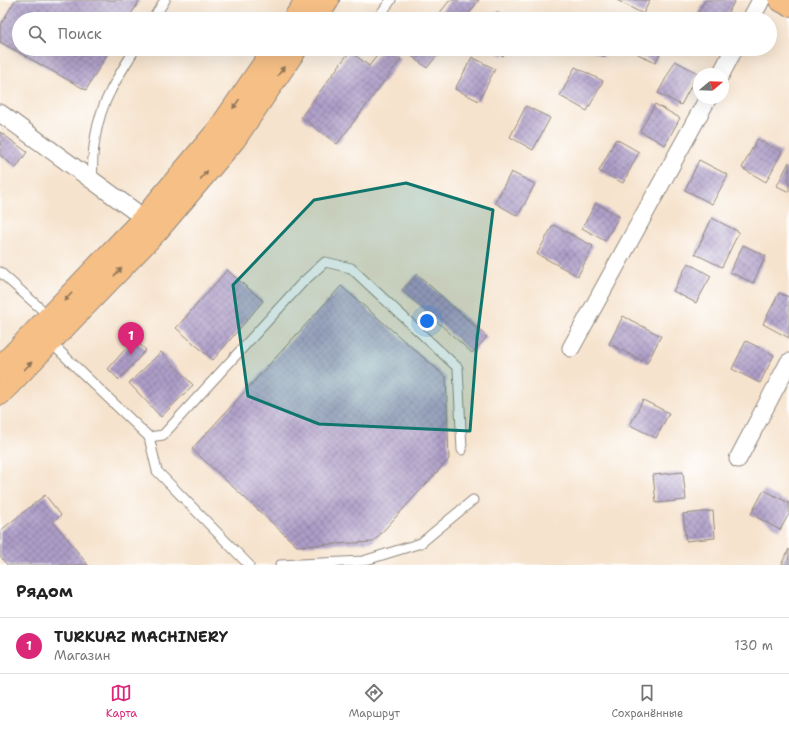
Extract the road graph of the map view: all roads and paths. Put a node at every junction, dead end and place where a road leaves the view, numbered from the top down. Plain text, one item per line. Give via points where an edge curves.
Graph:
1 (164, 0) edge
2 (307, 0) edge
3 (328, 0) edge
4 (391, 0) edge
5 (761, 0) edge
6 (780, 0) edge
7 (789, 5) edge
8 (157, 12) edge
9 (299, 12) edge
10 (320, 12) edge
11 (382, 12) edge
12 (755, 12) edge
13 (131, 56) edge
14 (269, 56) edge
15 (291, 56) edge
16 (730, 56) edge
17 (724, 68) edge
18 (705, 104) edge
19 (0, 113) edge
20 (93, 181) junction
21 (144, 218) junction
22 (0, 272) edge
23 (50, 317) junction
24 (50, 342) junction
25 (571, 348) dead end
26 (789, 362) edge
27 (0, 368) edge
28 (0, 394) edge
29 (149, 437) junction
30 (462, 450) dead end
31 (738, 459) dead end
32 (473, 500) dead end
33 (249, 565) edge
34 (280, 565) edge

1 - 8 lane
2 - 9 main road
3 - 10 main road
4 - 11 lane
5 - 12 street
6 - 7 main road
13 - 20 lane via 108,95 101,115 93,148
14 -> 21 main road via 219,129
24 -> 15 main road via 158,231 234,140
16 - 17 street
18 - 25 street
19 - 20 street
20 - 21 street
21 -> 23 main road
22 - 23 lane
23 - 27 main road
28 -> 24 main road
24 - 29 lane
26 - 31 street
29 - 30 lane via 163,435 303,282 325,262 351,268 458,368
29 - 33 lane via 157,471
32 - 34 lane via 421,543 363,561

